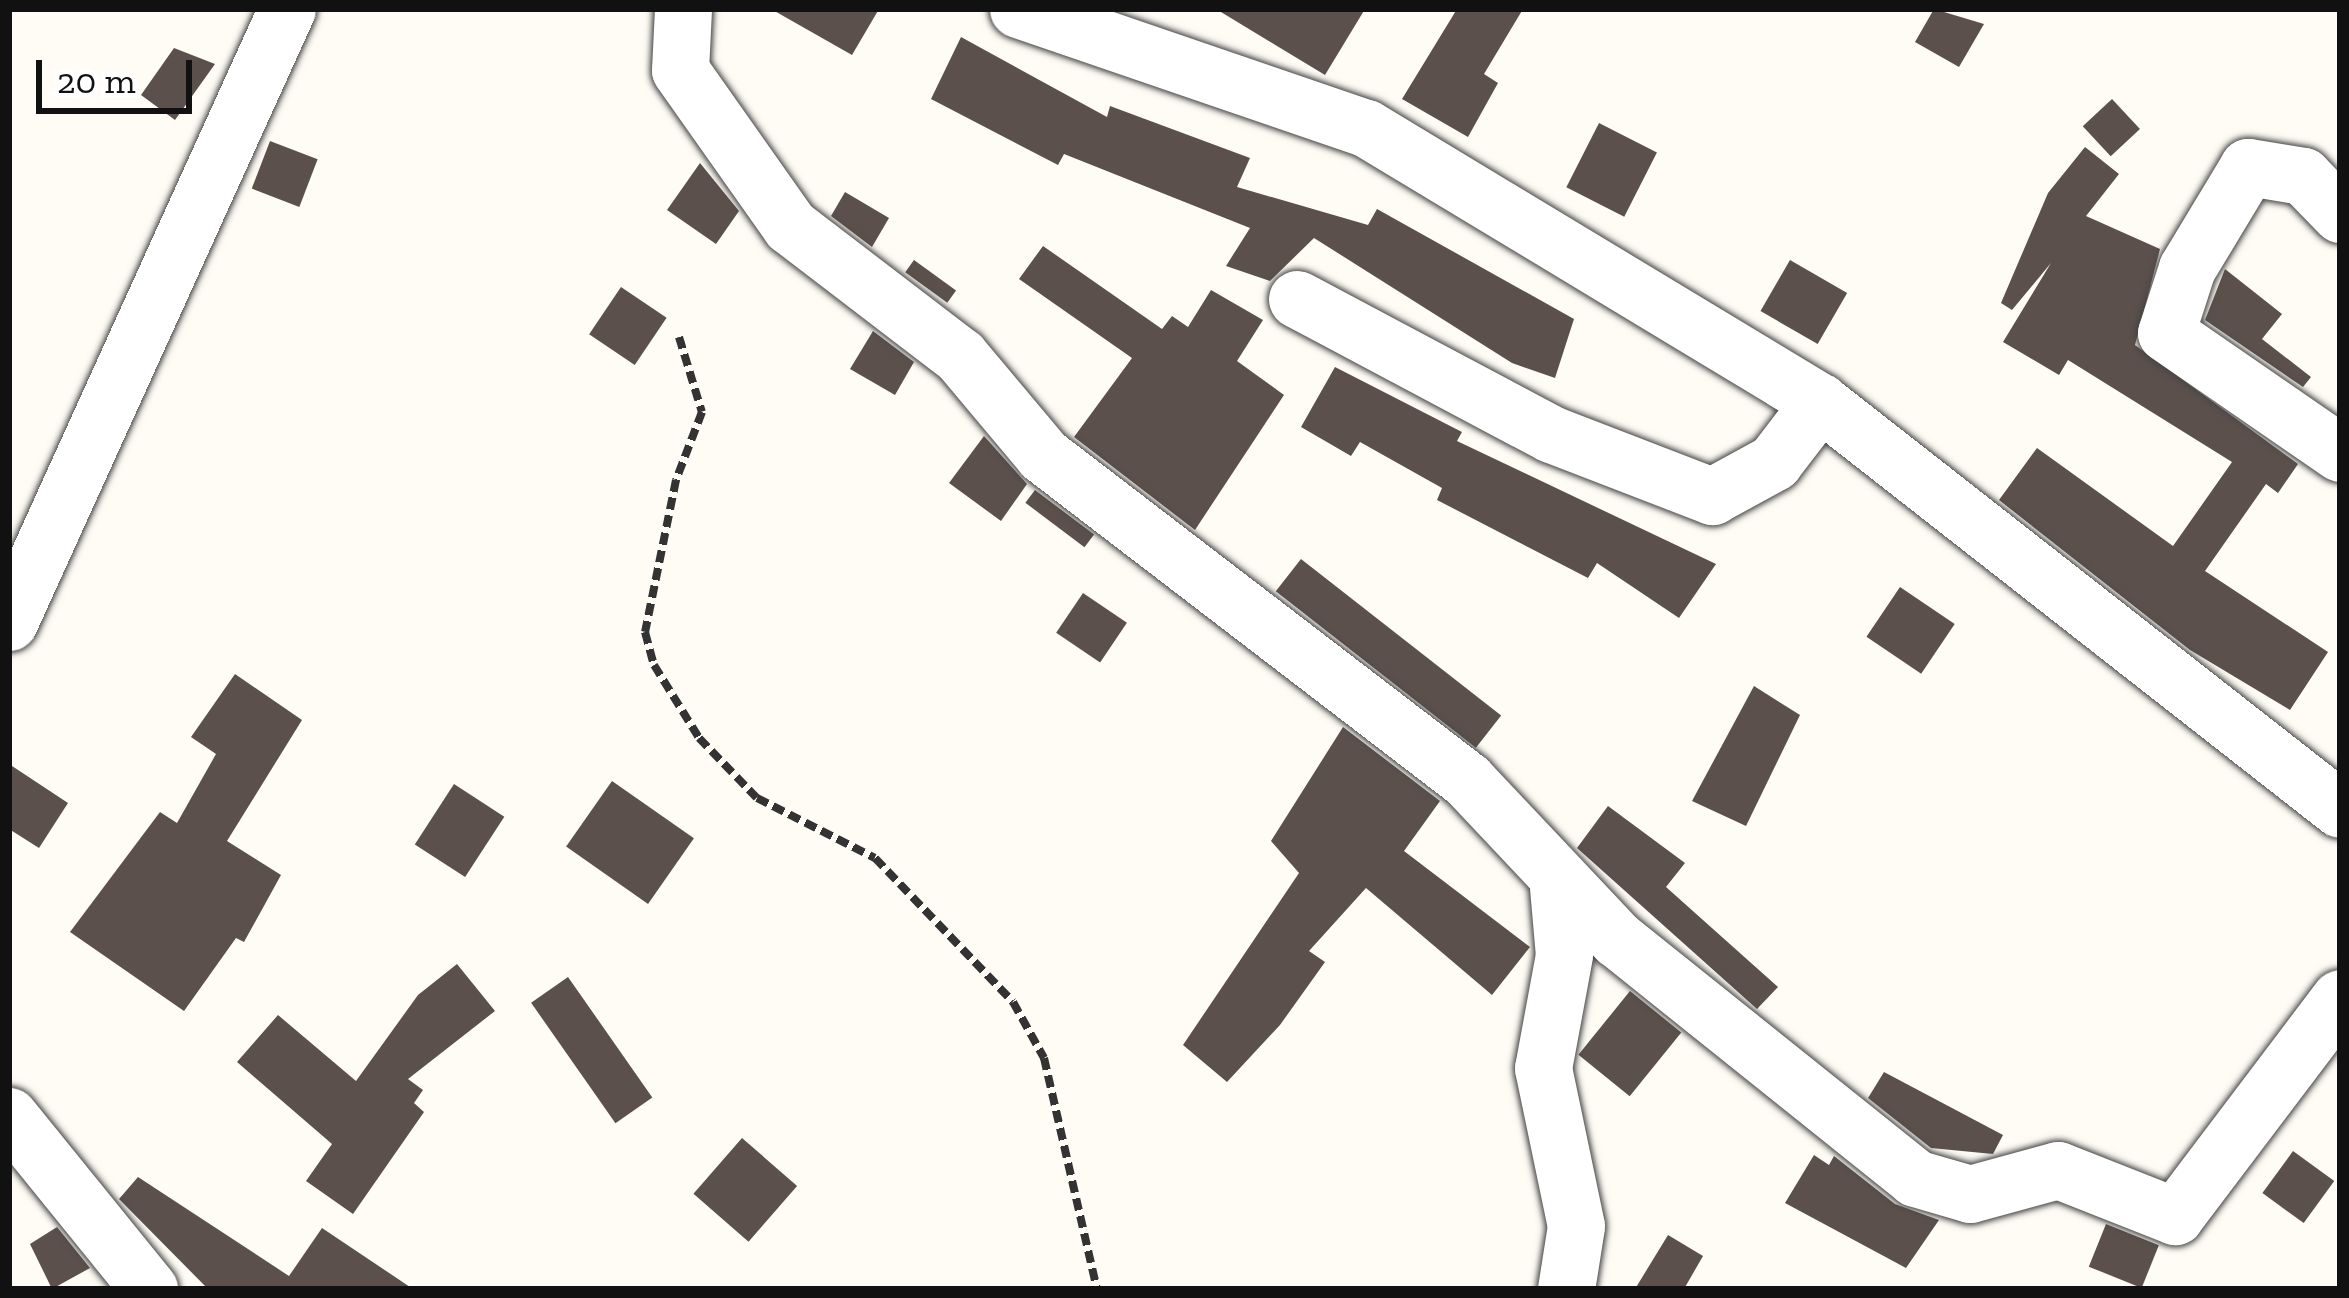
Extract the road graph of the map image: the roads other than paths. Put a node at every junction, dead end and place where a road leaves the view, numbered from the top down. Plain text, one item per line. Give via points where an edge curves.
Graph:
1 (287, 9) edge
2 (683, 9) edge
3 (1018, 9) edge
4 (2340, 214) edge
5 (1297, 299) dead end
6 (1820, 402) junction
7 (2340, 453) edge
8 (9, 622) edge
9 (2340, 809) edge
10 (1558, 887) junction
11 (2340, 998) edge
12 (9, 1116) edge
13 (150, 1289) edge
14 (1566, 1289) edge

1 - 8 street
2 - 10 street via 680,70 790,226 960,356 1042,454 1467,780
3 - 6 street via 1366,128
4 - 7 street via 2302,176 2248,167 2187,268 2166,333
5 - 6 street via 1551,434 1712,496 1774,462
6 - 9 street
10 - 11 street via 1851,1133 1915,1178 1970,1194 2058,1170 2157,1212 2188,1210
10 - 14 street via 1564,955 1543,1068 1576,1226
12 - 13 street

